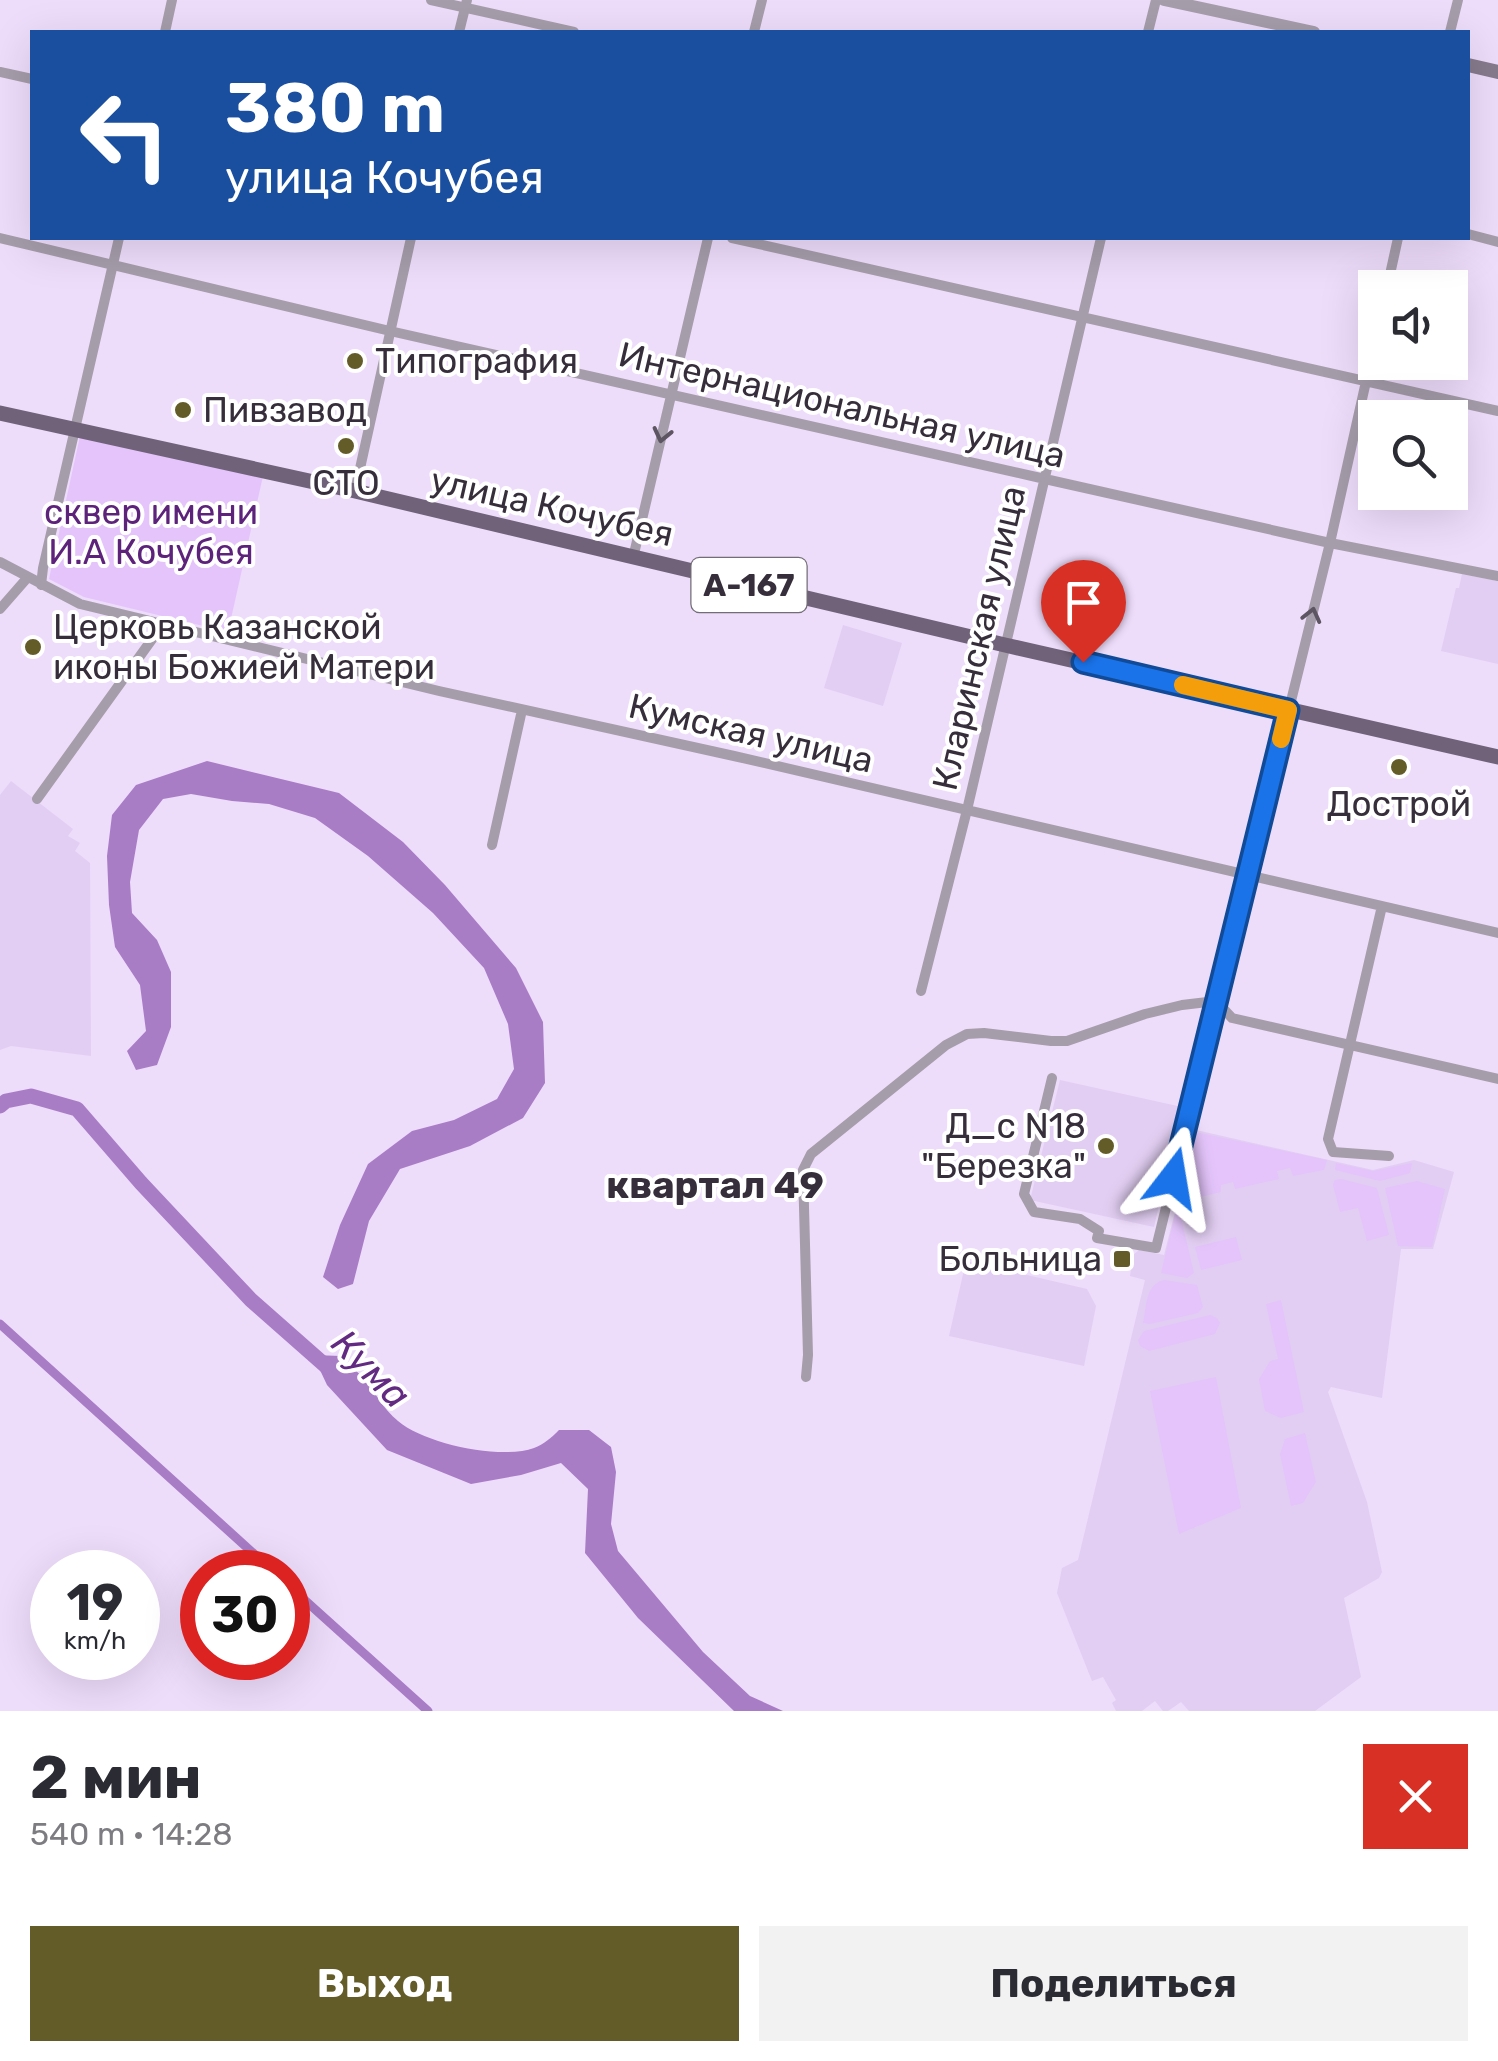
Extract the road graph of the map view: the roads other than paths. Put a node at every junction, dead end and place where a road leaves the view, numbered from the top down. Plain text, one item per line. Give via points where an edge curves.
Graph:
1 (172, 0) edge
2 (432, 0) edge
3 (762, 0) edge
4 (1156, 0) edge
5 (1164, 0) edge
6 (1458, 0) edge
7 (466, 4) edge
8 (165, 30) edge
9 (460, 30) edge
10 (566, 30) edge
11 (754, 30) edge
12 (1148, 30) edge
13 (1305, 30) edge
14 (1450, 30) edge
15 (1470, 65) edge
16 (0, 72) edge
17 (1498, 72) edge
18 (30, 79) edge
19 (1470, 235) edge
20 (0, 238) edge
21 (119, 240) edge
22 (411, 240) edge
23 (708, 240) edge
24 (741, 240) edge
25 (1100, 240) edge
26 (1398, 240) edge
27 (1498, 242) edge
28 (113, 264) junction
29 (1391, 270) edge
30 (1082, 317) junction
31 (390, 331) junction
32 (1366, 381) junction
33 (672, 395) junction
34 (1498, 410) edge
35 (0, 412) edge
36 (74, 429) junction
37 (1045, 480) junction
38 (356, 490) junction
39 (1330, 543) junction
40 (633, 558) junction
41 (0, 562) edge
42 (1498, 576) edge
43 (28, 578) junction
44 (42, 585) junction
45 (0, 609) edge
46 (163, 624) junction
47 (1005, 645) junction
48 (522, 710) junction
49 (1288, 710) junction
50 (1498, 756) edge
51 (36, 799) dead end
52 (967, 810) junction
53 (492, 844) dead end
54 (1248, 876) junction
55 (1382, 906) junction
56 (1498, 934) edge
57 (921, 991) dead end
58 (1216, 1001) junction
59 (1349, 1044) junction
60 (1052, 1078) dead end
61 (1498, 1079) edge
62 (1388, 1156) dead end
63 (806, 1377) dead end

1 - 8 street
2 - 7 street
3 - 11 street
4 - 12 street
5 - 13 street
6 - 14 street
7 - 9 street
7 - 10 street
15 - 17 main road
16 - 18 street
19 - 27 street
20 - 28 street, Интернациональная улица
21 - 28 street
22 - 31 street
23 - 33 street
24 - 30 street
25 - 30 street, Кларинская улица
26 - 29 street
28 - 31 street, Интернациональная улица
28 - 36 street
30 - 32 street
30 - 37 street, Кларинская улица
31 - 33 street, Интернациональная улица
31 - 38 street
32 - 34 street
32 - 39 street
33 - 37 street, Интернациональная улица
33 -> 40 street
35 - 36 main road, улица Кочубея / А-167
36 - 38 main road, улица Кочубея / А-167
36 - 44 street
37 - 39 street, Интернациональная улица
37 - 47 street, Кларинская улица
38 - 40 main road, улица Кочубея / А-167
39 - 42 street, Интернациональная улица
49 -> 39 street
40 - 47 main road, улица Кочубея / А-167
41 - 43 street, Кумская улица
43 - 44 street, Кумская улица
43 - 45 street
44 - 46 street, Кумская улица via 80,604
46 - 48 street, Кумская улица
46 - 51 street
47 - 49 main road, улица Кочубея / А-167
47 - 52 street, Кларинская улица
48 - 52 street, Кумская улица
48 - 53 street
49 - 50 main road, улица Кочубея / А-167
49 - 54 street
52 - 54 street, Кумская улица
52 - 57 street, Кларинская улица
54 - 55 street, Кумская улица
54 - 58 street
55 - 56 street, Кумская улица
55 - 59 street
58 - 59 street via 1232,1018
58 - 60 street via 1156,1248 1097,1238 1099,1231 1080,1219 1034,1212 1024,1194
58 - 63 street via 1182,1004 1068,1040 967,1034 811,1154 803,1170
59 - 61 street
59 - 62 street via 1328,1139 1333,1152

